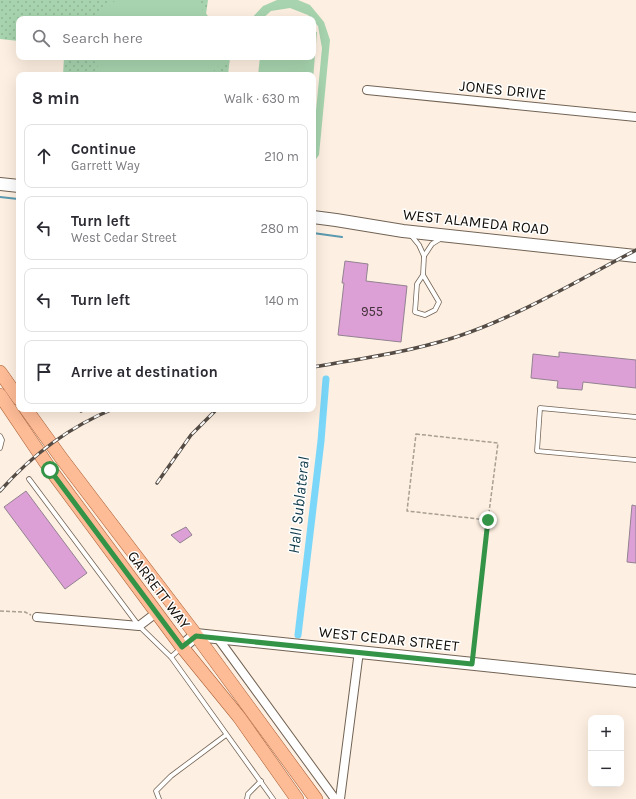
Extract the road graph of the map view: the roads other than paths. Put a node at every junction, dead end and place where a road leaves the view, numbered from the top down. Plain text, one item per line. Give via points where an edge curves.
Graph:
1 (367, 90) dead end
2 (636, 117) edge
3 (0, 184) edge
4 (16, 186) edge
5 (316, 217) edge
6 (407, 231) junction
7 (446, 235) junction
8 (424, 256) junction
9 (636, 256) edge
10 (423, 275) junction
11 (0, 372) edge
12 (0, 395) edge
13 (16, 395) edge
14 (28, 412) edge
15 (636, 417) edge
16 (0, 436) edge
17 (0, 448) edge
18 (636, 460) edge
19 (29, 478) dead end
20 (156, 613) junction
21 (37, 617) road end
22 (139, 626) junction
23 (196, 636) junction
24 (217, 637) junction
25 (182, 647) junction
26 (358, 652) junction
27 (171, 658) junction
28 (636, 681) edge
29 (226, 735) junction
30 (261, 782) junction
31 (159, 799) edge
32 (246, 799) edge
33 (273, 799) edge
34 (297, 799) edge
35 (316, 799) edge
36 (335, 799) edge
37 (340, 799) edge

1 - 2 street, JONES DRIVE
3 - 4 street
5 - 6 street, WEST ALAMEDA ROAD
6 - 7 street, WEST ALAMEDA ROAD
6 - 8 lane via 419,245
7 - 8 lane via 436,240
7 - 9 street, WEST ALAMEDA ROAD
8 - 10 lane
10 - 10 lane via 418,284 415,312 425,315 435,310 439,302
11 - 13 main road
12 - 20 main road, GARRETT WAY via 50,470
14 - 23 main road, GARRETT WAY
15 - 18 lane via 540,408 537,451
16 - 17 lane
19 - 22 lane
20 - 22 street
20 - 25 main road, GARRETT WAY
21 - 22 street
22 - 27 lane
23 - 24 street, WEST CEDAR STREET
23 - 25 street
23 - 35 main road, GARRETT WAY
24 - 26 street, WEST CEDAR STREET
24 - 36 street
25 - 27 lane
25 - 34 main road, GARRETT WAY via 239,717
26 - 28 street, WEST CEDAR STREET
26 - 37 street
27 - 29 lane
29 - 30 lane
29 - 31 lane via 170,776 156,791
30 - 32 lane
30 - 33 lane

